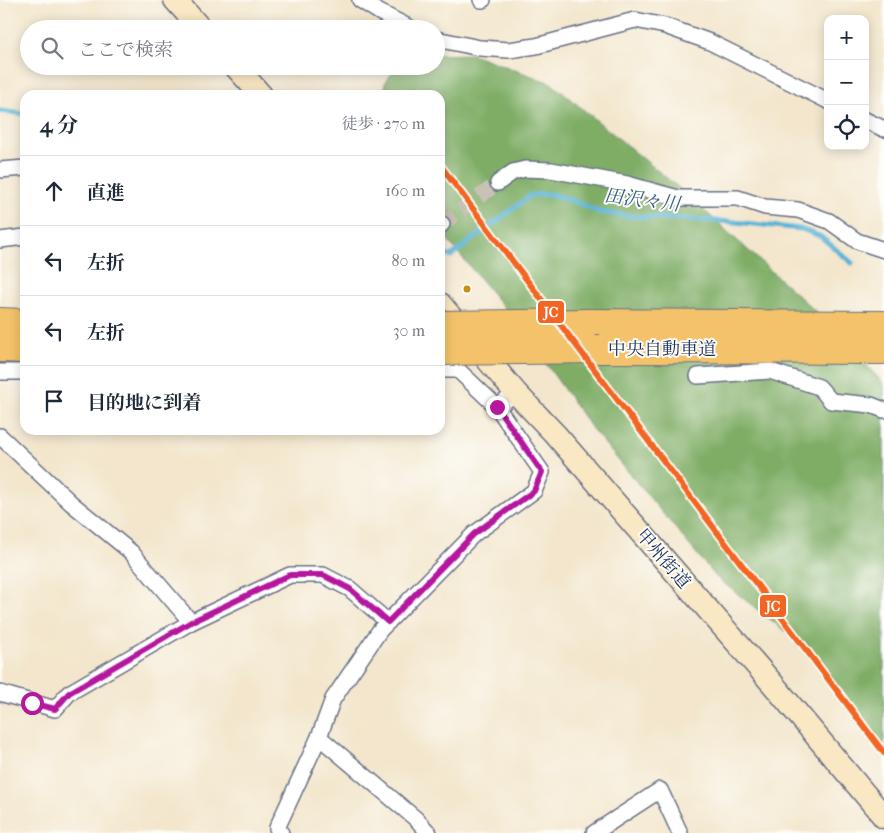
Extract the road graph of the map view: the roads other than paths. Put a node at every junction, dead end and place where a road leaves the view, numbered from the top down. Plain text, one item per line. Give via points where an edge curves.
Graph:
1 (175, 0) edge
2 (360, 0) edge
3 (193, 20) edge
4 (394, 20) edge
5 (445, 41) edge
6 (243, 75) edge
7 (257, 90) edge
8 (824, 99) edge
9 (869, 122) edge
10 (884, 129) edge
11 (20, 168) edge
12 (0, 170) edge
13 (498, 183) tunnel mouth
14 (20, 238) edge
15 (0, 240) edge
16 (884, 250) edge
17 (445, 310) edge
18 (0, 322) edge
19 (20, 323) edge
20 (445, 325) edge
21 (884, 325) edge
22 (0, 348) edge
23 (20, 348) edge
24 (884, 350) edge
25 (445, 351) edge
26 (445, 370) edge
27 (0, 372) edge
28 (20, 372) edge
29 (698, 376) dead end
30 (516, 394) junction
31 (497, 407) junction
32 (884, 410) edge
33 (0, 436) edge
34 (191, 622) junction
35 (388, 622) junction
36 (0, 693) edge
37 (319, 737) junction
38 (884, 817) edge
39 (281, 833) edge
40 (429, 833) edge
41 (594, 833) edge
42 (680, 833) edge

1 - 3 main road
2 - 4 street
5 - 8 street via 510,50 635,20 710,42
6 - 7 main road
9 - 10 street
11 - 12 street
13 - 16 street via 513,172 525,169 551,170 627,184 678,198 738,198 765,207 798,210 829,221 857,241
14 - 15 street
17 - 30 main road, 甲州街道
18 - 19 highway
20 - 21 highway, 中央自動車道, bridge
22 - 23 highway
24 - 25 highway, 中央自動車道, bridge
26 - 31 street via 458,370
27 - 28 street
29 - 32 street via 770,371 819,387 831,401 871,405
30 - 31 street
30 - 38 main road, 甲州街道 via 555,434
31 - 35 street via 542,472 534,491 474,534
33 - 34 street via 71,504 131,552
34 - 35 street via 290,575 323,575 350,589
34 - 36 street via 69,693 55,709
35 - 37 street via 333,699
37 - 39 street via 277,828
37 - 40 street
41 - 42 street via 660,790

